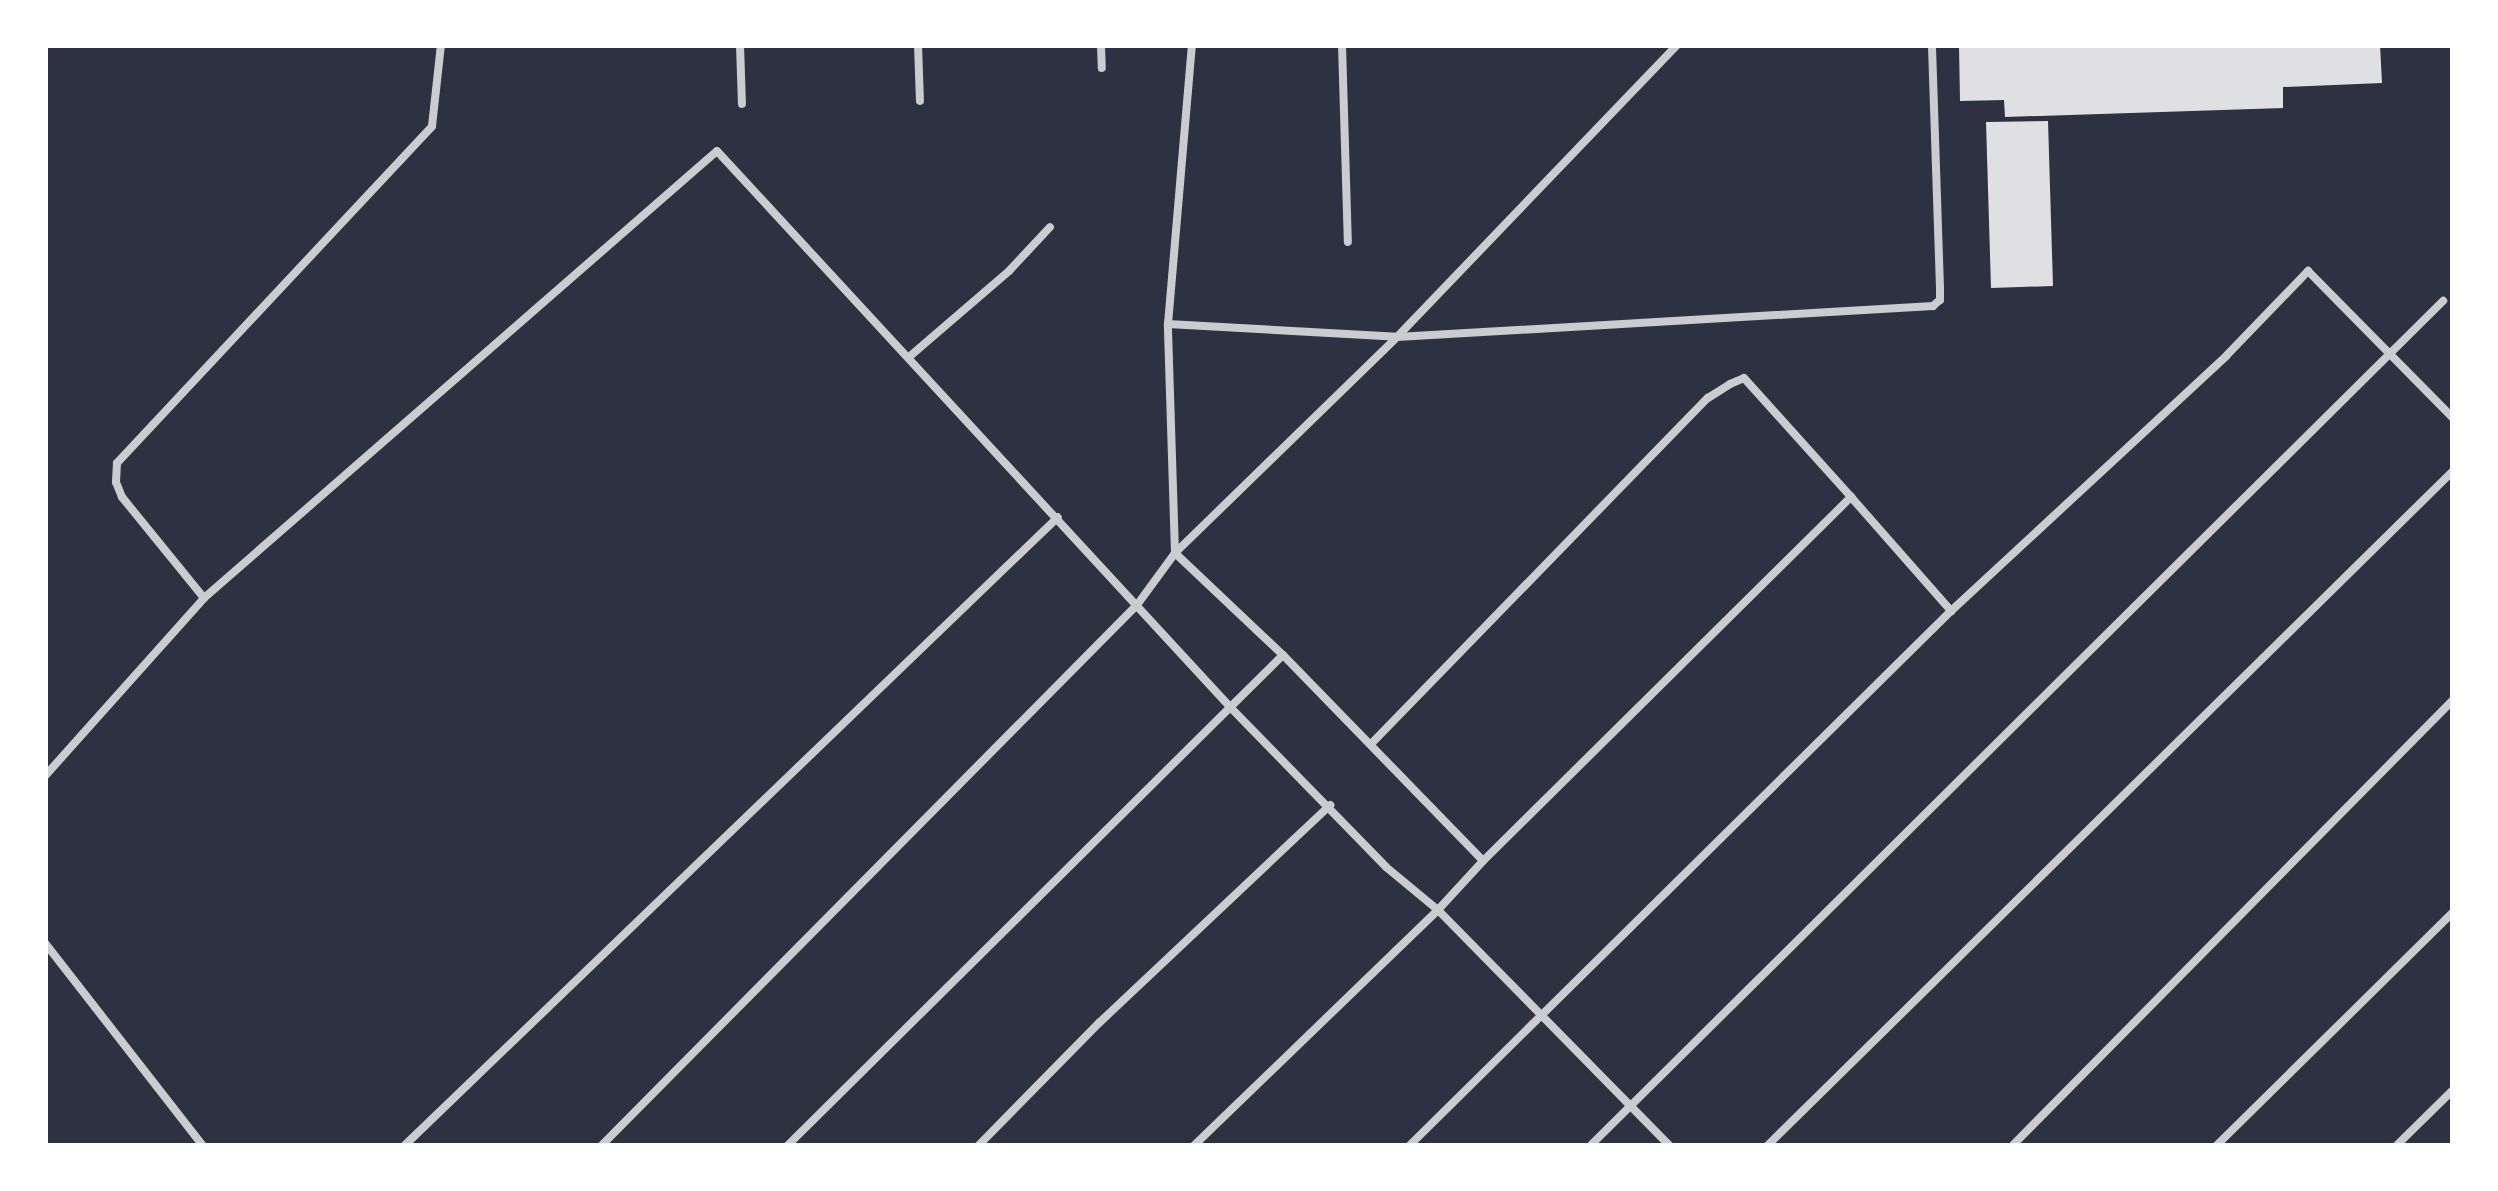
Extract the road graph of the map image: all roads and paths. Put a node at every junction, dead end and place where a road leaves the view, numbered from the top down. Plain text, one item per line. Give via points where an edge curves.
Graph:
1 (440, 45) edge
2 (740, 45) edge
3 (918, 45) edge
4 (1102, 45) edge
5 (1192, 45) edge
6 (1342, 45) edge
7 (1677, 45) edge
8 (1932, 45) edge
9 (1102, 68) dead end
10 (920, 101) dead end
11 (742, 104) dead end
12 (1050, 227) dead end
13 (1348, 242) dead end
14 (2443, 301) dead end
15 (1168, 324) junction
16 (1397, 338) junction
17 (2390, 352) junction
18 (909, 357) junction
19 (2453, 418) edge
20 (2453, 471) edge
21 (1851, 496) junction
22 (1058, 517) junction
23 (1176, 553) junction
24 (204, 598) junction
25 (1137, 605) junction
26 (1951, 611) junction
27 (1283, 655) junction
28 (2453, 700) edge
29 (1230, 708) junction
30 (1372, 744) junction
31 (45, 776) edge
32 (1330, 805) junction
33 (1483, 861) junction
34 (1438, 910) junction
35 (2453, 912) edge
36 (45, 943) edge
37 (1540, 1016) junction
38 (2453, 1090) edge
39 (1632, 1107) junction
40 (203, 1146) edge
41 (404, 1146) edge
42 (601, 1146) edge
43 (787, 1146) edge
44 (978, 1146) edge
45 (1194, 1146) edge
46 (1408, 1146) edge
47 (1590, 1146) edge
48 (1670, 1146) edge
49 (1767, 1146) edge
50 (2012, 1146) edge
51 (2216, 1146) edge
52 (2396, 1146) edge

1 - 24 lane via 432,126 117,463 122,497
2 - 11 lane
3 - 10 lane
4 - 9 lane
5 - 15 lane
6 - 13 lane
7 - 16 lane
8 - 16 lane via 1940,288 1932,306
12 - 18 lane
14 - 17 lane
15 - 16 lane
15 - 23 lane
16 - 23 lane
17 - 19 lane
17 - 26 lane via 2308,271
17 - 39 lane
18 - 22 lane
18 - 24 lane via 718,151
20 - 49 lane
21 - 26 lane
21 - 30 lane via 1744,378 1730,384 1708,398
21 - 33 lane
22 - 25 lane
22 - 41 lane
23 - 25 lane
23 - 27 lane
24 - 31 lane
25 - 29 lane
25 - 42 lane
26 - 37 lane
27 - 29 lane
27 - 30 lane
28 - 50 lane
29 - 32 lane
29 - 43 lane
30 - 33 lane
32 - 34 lane via 1386,867
32 - 44 lane
33 - 34 lane
34 - 37 lane
34 - 45 lane
35 - 51 lane
36 - 40 lane
37 - 39 lane
37 - 46 lane
38 - 52 lane
39 - 47 lane
39 - 48 lane

